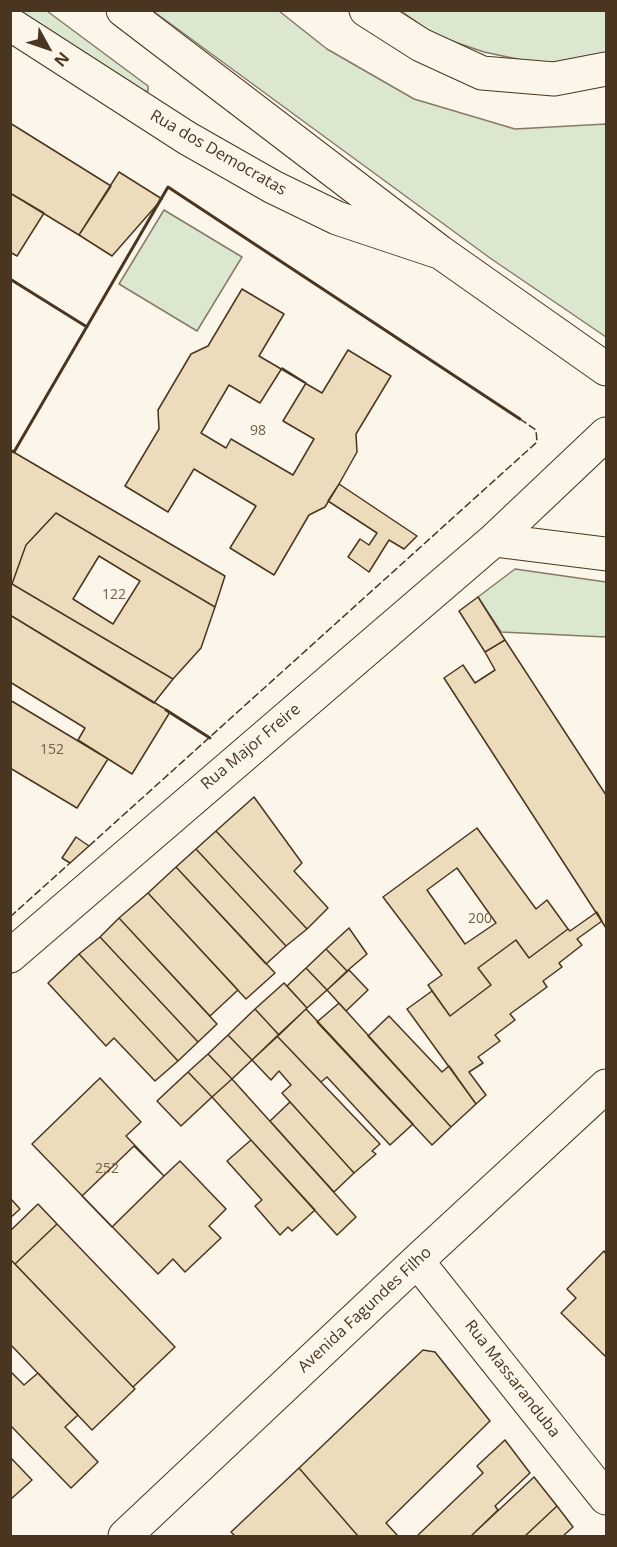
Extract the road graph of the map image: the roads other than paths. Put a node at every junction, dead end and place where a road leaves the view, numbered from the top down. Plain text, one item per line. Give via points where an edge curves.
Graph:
1 (123, 10) edge
2 (366, 10) edge
3 (10, 24) edge
4 (606, 69) edge
5 (440, 252) junction
6 (606, 369) edge
7 (606, 434) edge
8 (494, 540) junction
9 (606, 554) edge
10 (10, 956) edge
11 (606, 1086) edge
12 (417, 1260) junction
13 (606, 1498) edge
14 (125, 1536) edge

1 - 5 street
2 - 4 street via 421,45 482,73 554,79
3 - 5 street, Rua dos Democratas via 187,138 263,181 337,218
5 - 6 street
7 - 8 street, Rua Major Freire
8 - 9 street
8 - 10 street, Rua Major Freire
11 - 12 street, Avenida Fagundes Filho
12 - 13 street, Rua Massaranduba
12 - 14 street, Avenida Fagundes Filho

